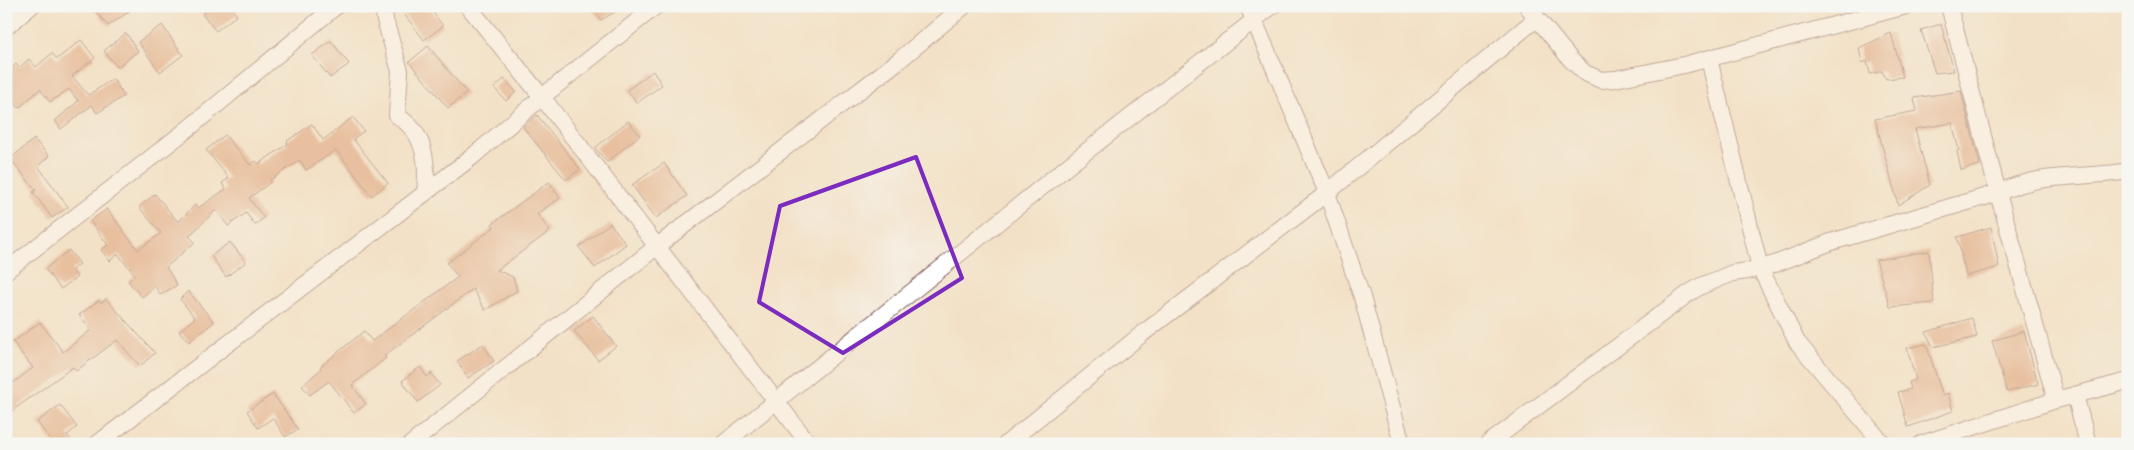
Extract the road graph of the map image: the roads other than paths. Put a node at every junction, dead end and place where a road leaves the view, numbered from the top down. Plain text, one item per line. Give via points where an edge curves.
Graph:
1 (32, 6) edge
2 (336, 6) edge
3 (383, 6) edge
4 (468, 6) edge
5 (656, 6) edge
6 (964, 6) edge
7 (1272, 6) edge
8 (1906, 6) edge
9 (1949, 6) edge
10 (1532, 12) edge
11 (1251, 13) edge
12 (6, 27) edge
13 (1709, 59) junction
14 (542, 97) junction
15 (2128, 172) edge
16 (425, 193) junction
17 (1327, 193) junction
18 (1998, 193) junction
19 (656, 247) junction
20 (1760, 268) junction
21 (6, 271) edge
22 (2128, 381) edge
23 (2075, 395) junction
24 (2056, 400) junction
25 (776, 403) junction
26 (97, 444) edge
27 (412, 444) edge
28 (723, 444) edge
29 (809, 444) edge
30 (1006, 444) edge
31 (1402, 444) edge
32 (1488, 444) edge
33 (1883, 444) edge
34 (1921, 444) edge
35 (2088, 444) edge

1 - 12 street
2 - 21 street via 190,128
3 - 16 street via 400,71 397,115 418,139 427,167
4 - 14 street
5 - 14 street
6 - 19 street via 897,62
7 - 11 street
8 - 13 street
9 - 18 street
10 - 13 street via 1584,73 1601,80
10 - 17 street
11 - 17 street
11 - 25 street
13 - 20 street
14 - 16 street
14 - 19 street
15 - 18 street via 2052,177 2011,186
16 - 26 street
17 - 30 street via 1142,334
17 - 31 street via 1362,297
18 - 20 street via 1831,242
18 - 24 street
19 - 25 street
19 - 27 street
20 - 32 street via 1733,273 1695,290
20 - 33 street via 1797,342
22 - 23 street
23 - 24 street
23 - 35 street
24 - 34 street
25 - 28 street
25 - 29 street

